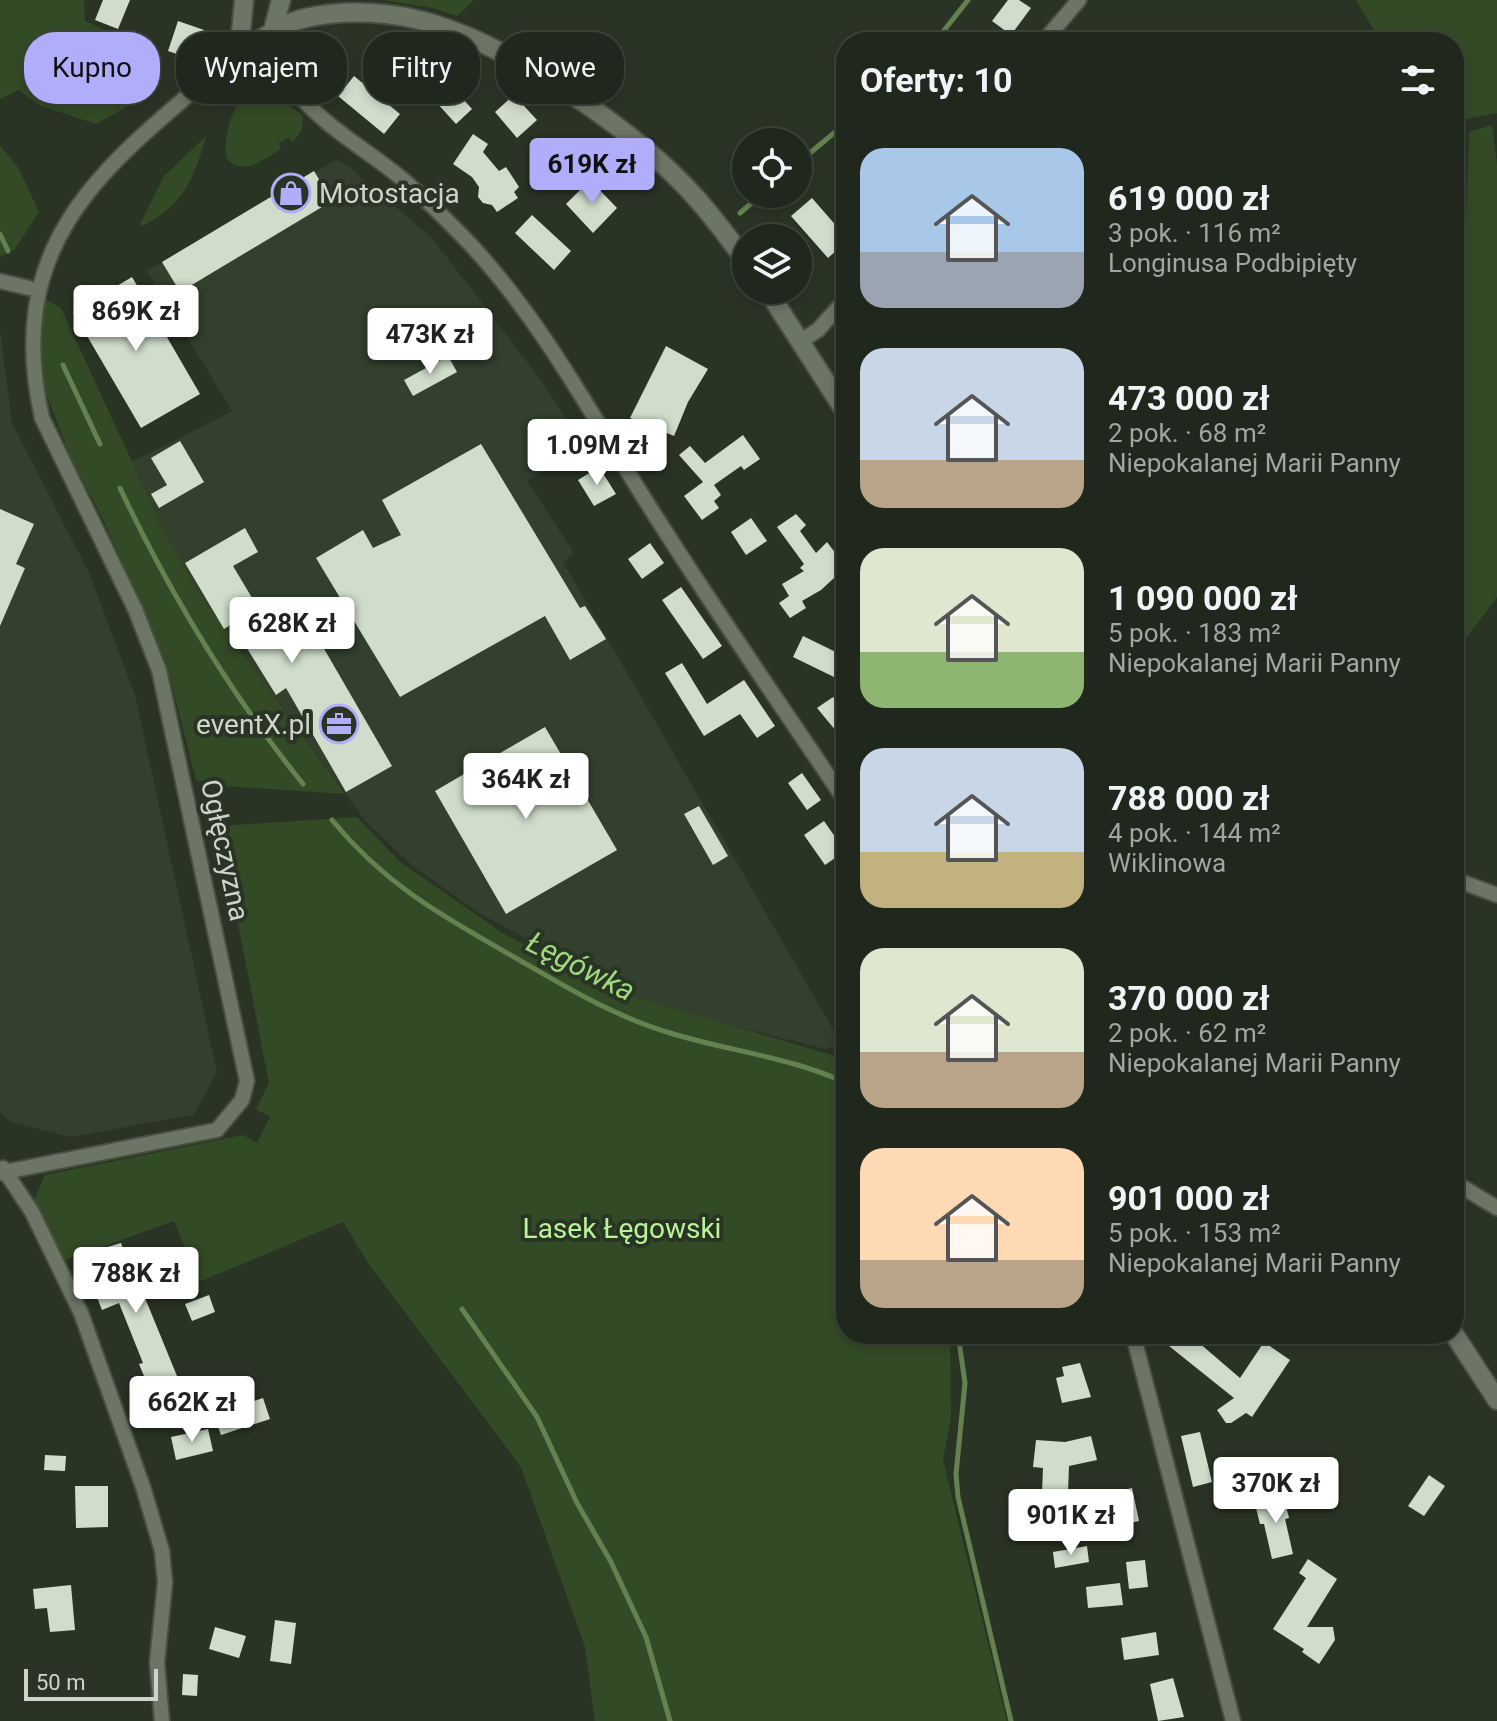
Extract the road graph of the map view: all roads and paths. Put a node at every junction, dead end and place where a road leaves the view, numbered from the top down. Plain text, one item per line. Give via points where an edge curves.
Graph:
1 (244, 0) edge
2 (281, 0) edge
3 (314, 0) edge
4 (1079, 0) edge
5 (338, 13) junction
6 (241, 32) edge
7 (273, 32) edge
8 (276, 32) edge
9 (1052, 32) edge
10 (178, 104) edge
11 (309, 104) edge
12 (732, 243) edge
13 (0, 281) edge
14 (29, 288) junction
15 (776, 304) edge
16 (836, 310) edge
17 (799, 342) junction
18 (836, 398) edge
19 (836, 787) edge
20 (1464, 883) edge
21 (1497, 895) edge
22 (2, 1170) edge
23 (1464, 1188) edge
24 (1497, 1208) edge
25 (1136, 1344) edge
26 (1461, 1344) edge
27 (1497, 1400) edge
28 (162, 1721) edge
29 (1233, 1721) edge

1 - 6 street
2 - 7 street
3 - 5 street
4 - 9 street
5 - 8 street via 306,17
5 - 12 street via 426,22 517,61 614,123 696,197
10 - 14 street via 91,179 51,234
11 - 19 street via 443,217 521,302 659,522
13 - 14 street
14 - 22 street, Ogłęczyzna via 27,347 34,395 159,670 247,1081 242,1100 217,1130
15 - 17 street
16 - 17 street
17 - 18 street
20 - 21 street
22 - 28 street via 32,1212 81,1313 162,1551 165,1582 157,1663
23 - 24 street
25 - 29 street
26 - 27 street

